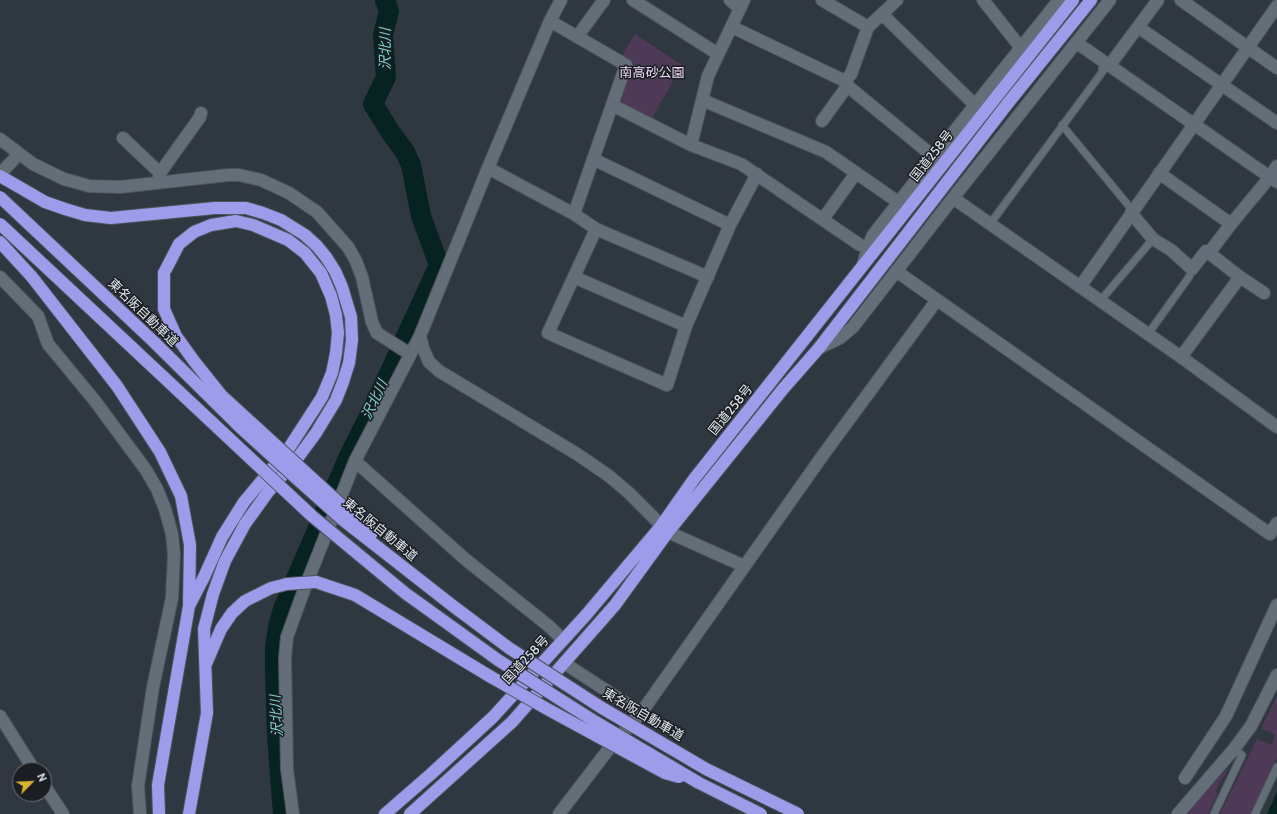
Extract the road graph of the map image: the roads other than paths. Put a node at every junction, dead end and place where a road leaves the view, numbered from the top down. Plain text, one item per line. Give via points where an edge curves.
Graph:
1 (561, 0) edge
2 (604, 0) edge
3 (633, 0) edge
4 (822, 0) edge
5 (897, 0) edge
6 (983, 0) edge
7 (1073, 0) edge
8 (1110, 0) edge
9 (1158, 0) edge
10 (1181, 0) edge
11 (1057, 1) edge
12 (1089, 2) edge
13 (738, 3) edge
14 (1277, 6) edge
15 (882, 14) junction
16 (550, 21) junction
17 (732, 27) junction
18 (1138, 27) junction
19 (868, 28) junction
20 (577, 37) junction
21 (1077, 43) junction
22 (1248, 47) junction
23 (1021, 48) junction
24 (718, 54) junction
25 (1107, 64) junction
26 (1277, 68) edge
27 (846, 83) junction
28 (1222, 85) junction
29 (702, 100) junction
30 (612, 105) junction
31 (975, 105) junction
32 (201, 113) dead end
33 (822, 121) dead end
34 (1193, 124) junction
35 (1277, 124) edge
36 (1062, 125) junction
37 (123, 138) dead end
38 (0, 139) edge
39 (691, 145) junction
40 (18, 154) junction
41 (934, 157) junction
42 (593, 159) junction
43 (1277, 166) edge
44 (488, 168) junction
45 (856, 173) junction
46 (1159, 173) junction
47 (756, 174) junction
48 (0, 175) edge
49 (159, 178) junction
50 (1270, 181) edge
51 (0, 197) edge
52 (953, 198) junction
53 (898, 202) junction
54 (1132, 212) junction
55 (574, 214) junction
56 (822, 219) junction
57 (0, 224) edge
58 (990, 224) junction
59 (1231, 224) junction
60 (730, 226) junction
61 (596, 229) junction
62 (1153, 239) junction
63 (0, 242) edge
64 (868, 248) junction
65 (1209, 253) junction
66 (863, 265) junction
67 (1192, 269) junction
68 (896, 271) junction
69 (574, 276) junction
70 (0, 277) edge
71 (708, 277) junction
72 (1240, 277) junction
73 (1080, 286) junction
74 (1264, 293) dead end
75 (937, 300) junction
76 (1100, 301) junction
77 (686, 326) junction
78 (1148, 334) junction
79 (420, 336) junction
80 (819, 348) junction
81 (408, 353) junction
82 (1181, 357) junction
83 (1277, 427) edge
84 (355, 461) junction
85 (1277, 523) edge
86 (665, 529) junction
87 (389, 555) junction
88 (744, 566) junction
89 (1277, 605) edge
90 (189, 606) junction
91 (563, 640) junction
92 (564, 663) junction
93 (205, 667) junction
94 (1277, 675) edge
95 (641, 713) junction
96 (0, 716) edge
97 (1234, 749) junction
98 (29, 762) edge
99 (1277, 767) edge
100 (1185, 778) dead end
101 (699, 783) junction
102 (52, 798) edge
103 (62, 814) edge
104 (140, 814) edge
105 (159, 814) edge
106 (189, 814) edge
107 (293, 814) edge
108 (385, 814) edge
109 (410, 814) edge
110 (559, 814) edge
111 (761, 814) edge
112 (798, 814) edge
113 (1178, 814) edge
114 (1214, 814) edge
115 (1255, 814) edge

1 - 16 street
2 - 20 street
3 - 24 street
4 - 19 street
5 - 15 street
6 - 23 street
7 - 66 highway, 国道258号
8 - 21 street
9 - 18 street
10 - 22 street
11 - 23 street
12 - 80 highway, 国道258号
13 - 17 street
14 - 22 street
15 - 19 street
15 - 31 street
16 - 20 street
16 - 44 street
17 - 24 street
17 - 27 street
18 - 25 street
18 - 28 street
19 - 27 street
20 - 30 street via 626,65
21 - 25 street
21 - 52 street
22 - 26 street
22 - 28 street
23 - 31 street
24 - 29 street via 708,76
25 - 34 street
25 - 36 lane
27 - 33 street
27 - 41 street
28 - 34 street
28 - 35 street
29 - 39 street
29 - 45 street via 826,152
30 - 39 street
30 - 42 street
31 - 41 street
32 - 49 street
34 - 46 street
34 - 50 street
36 - 54 lane
36 - 58 lane
37 - 49 street
38 - 40 street
39 - 47 street via 741,164
40 - 48 street
40 - 49 street via 58,177 89,186 120,187
41 - 53 street
42 - 55 street
42 - 60 street
43 - 50 street
44 - 55 street
44 - 79 street
45 - 53 street
45 - 56 street
46 - 54 street
46 - 59 street
47 - 56 street
47 - 60 street
48 - 93 highway via 45,202 85,215 111,218 215,208 246,208 263,213 281,220 305,235 329,262 342,287 351,318 352,340 343,382 336,400 316,432 245,524 225,561 204,629
49 - 81 street via 239,174 261,180 302,201 317,212 348,247 356,261 377,333
50 - 59 street
51 - 87 highway, 東名阪自動車道, bridge via 240,427 343,520
52 - 58 street
52 - 68 street
53 - 64 street via 873,235
54 - 62 street
54 - 73 street
55 - 61 street
56 - 64 street
57 - 101 highway, bridge via 306,511 405,593 505,664 594,721
58 - 73 street
59 - 65 street
60 - 71 street
61 - 69 street
61 - 71 street
62 - 67 street via 1171,250
62 - 76 lane
63 - 90 highway via 32,277 117,386 160,452 181,496 190,545
64 - 66 street
65 - 67 street via 1206,251
65 - 72 street
66 - 86 highway, 国道258号 via 694,479
67 - 78 lane via 1189,277
68 - 75 street
68 - 80 street via 853,326 840,338
69 - 77 street
69 - 77 street via 548,333 667,385
70 - 104 street via 38,316 48,344 95,401 146,470 157,489 172,534 172,598 153,687 138,786
71 - 77 street
72 - 74 street
72 - 82 street
73 - 76 street
75 - 85 street via 1270,534
75 - 88 street
76 - 78 street
78 - 82 street
79 - 81 street
79 - 86 street via 429,362 439,371 609,476
80 - 86 highway, 国道258号
81 - 84 street
82 - 83 street
84 - 91 street via 465,559
84 - 107 street via 287,637 287,769
86 - 88 street
86 - 91 highway, 国道258号
86 - 92 highway, 国道258号 via 615,605
87 - 90 highway, bridge via 373,535 222,396 176,336 164,309 164,273 179,244 194,232 211,225 236,221 253,225 288,240 305,253 321,273 331,296 338,333 332,374 322,397 289,448 244,502 222,537
87 - 112 highway, 東名阪自動車道, bridge via 509,648 602,708 706,769
88 - 95 street
89 - 100 street via 1226,716
90 - 105 highway via 158,785
91 - 108 highway, 国道258号 via 493,717
92 - 95 street
92 - 109 highway, 国道258号 via 512,722
93 - 101 highway, bridge via 221,629 232,613 245,601 271,588 316,582 355,595 491,677 665,773
93 - 106 highway via 207,713
94 - 97 street via 1258,716
95 - 110 street via 608,750
96 - 98 street
97 - 113 street
97 - 114 lane via 1242,755
99 - 115 lane
101 - 111 highway, bridge
102 - 103 street

